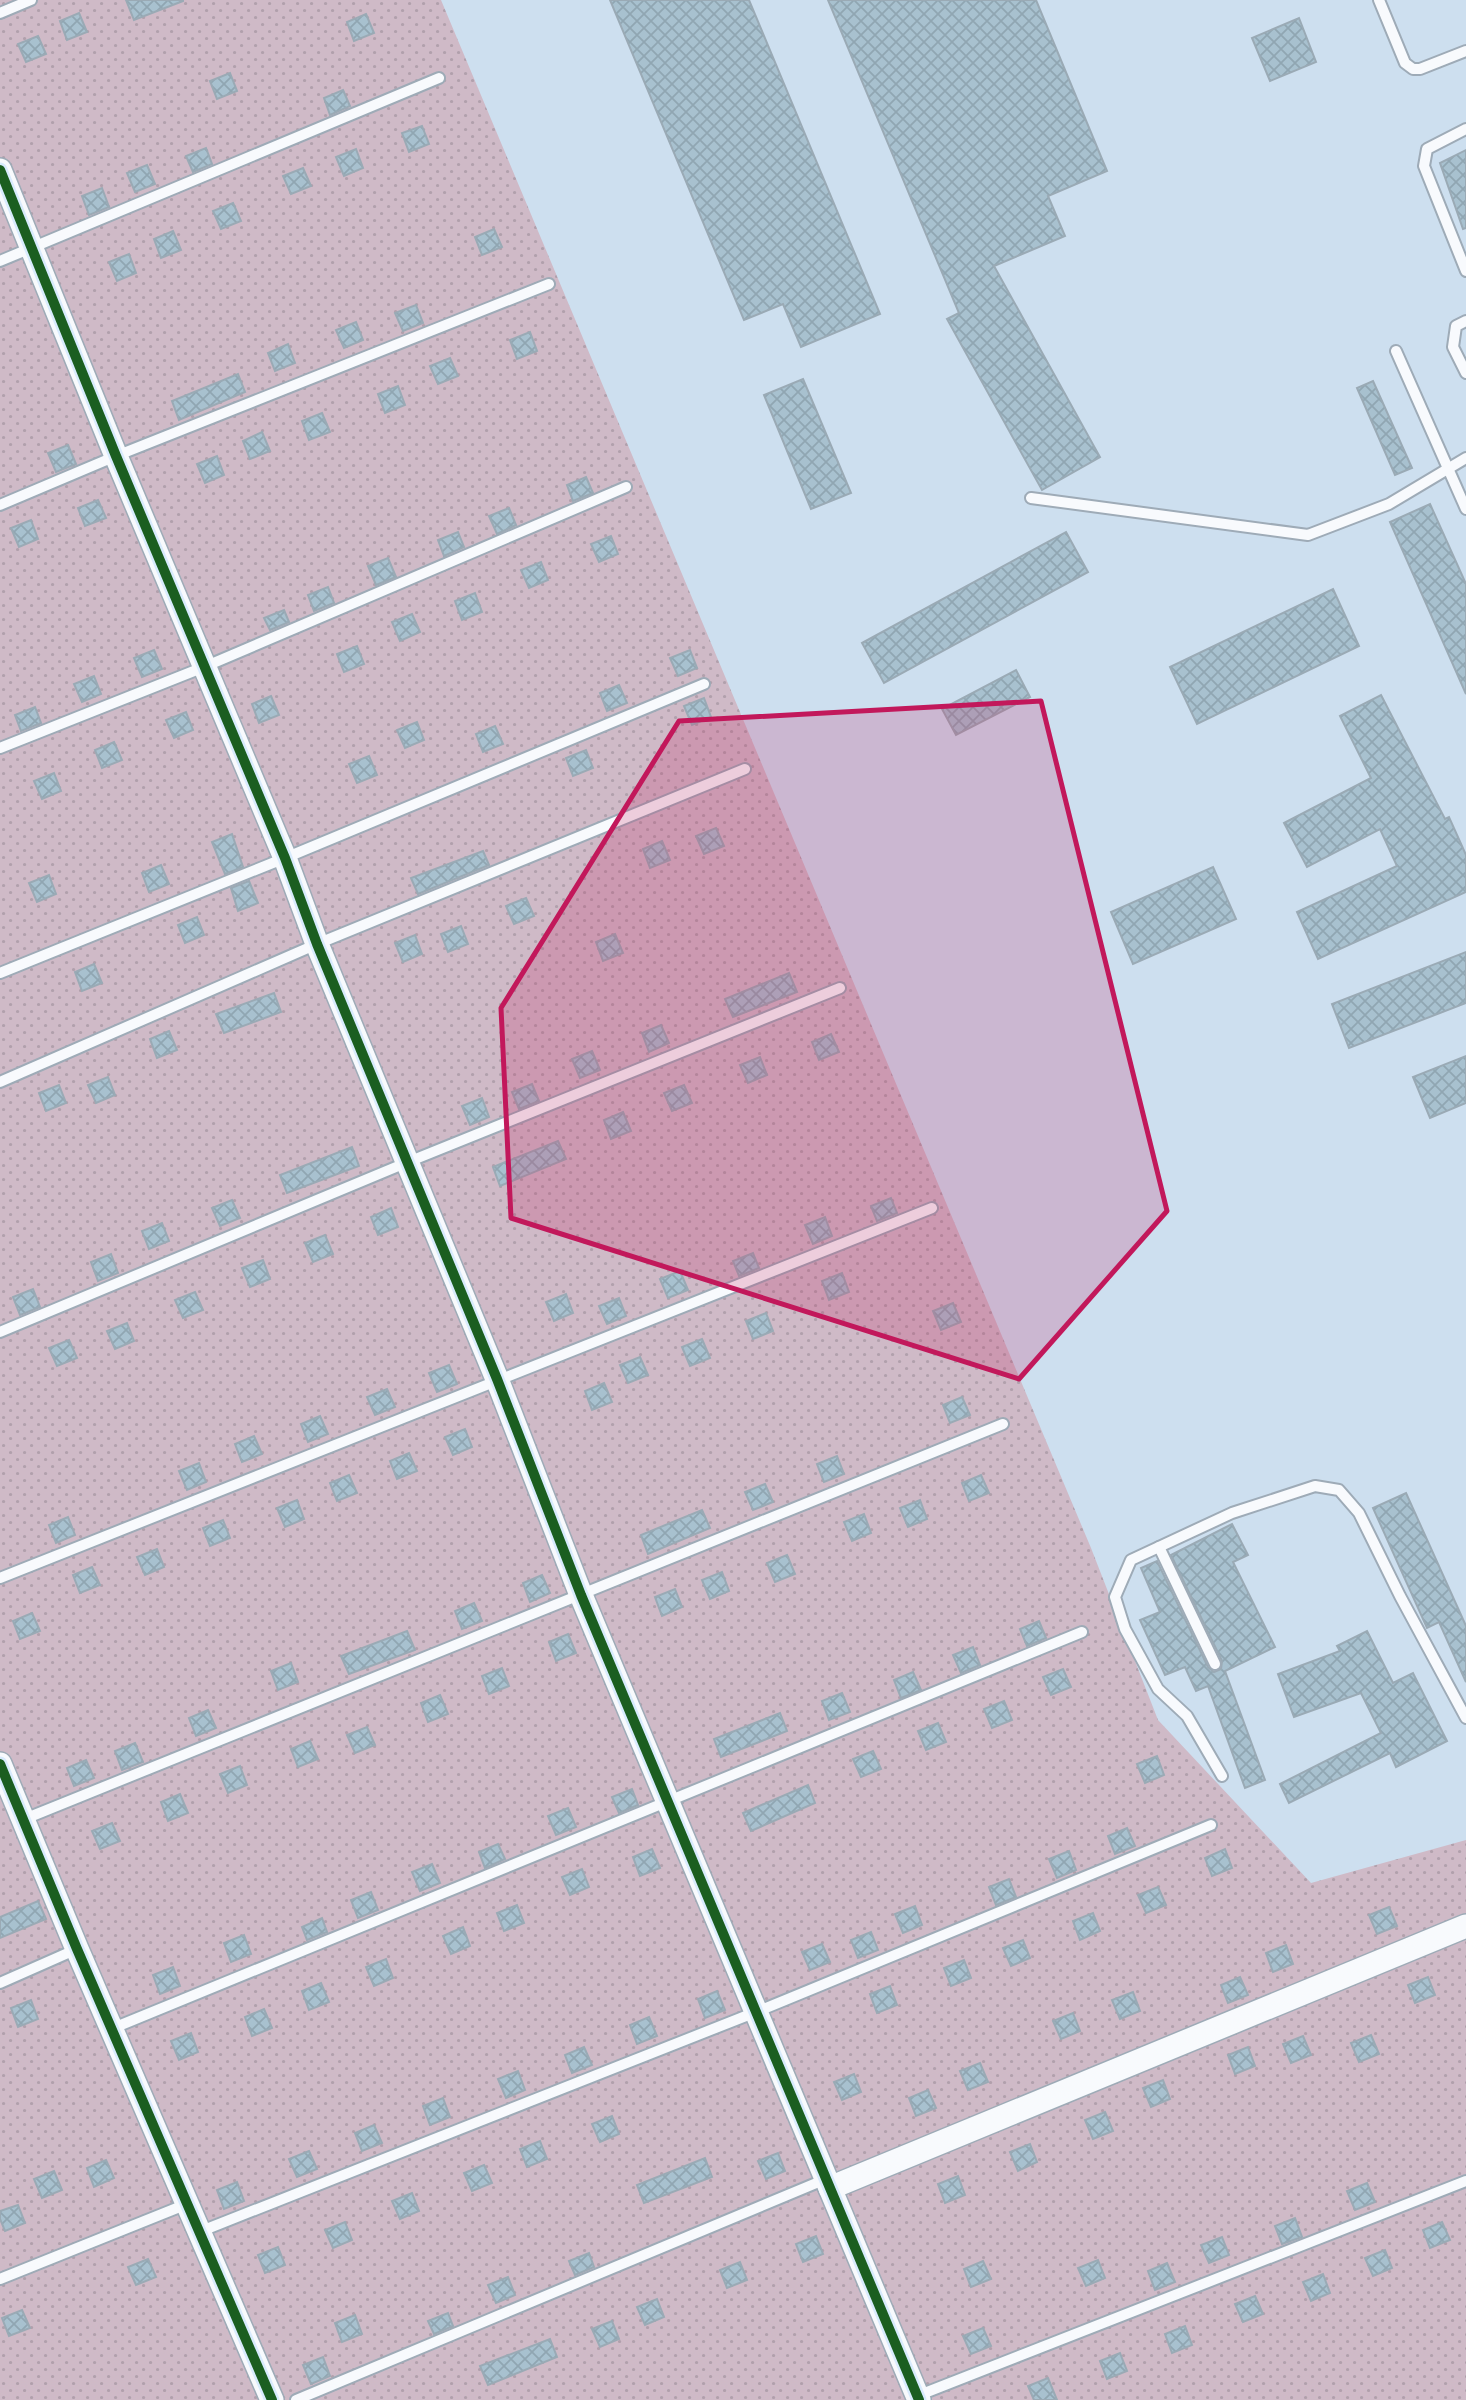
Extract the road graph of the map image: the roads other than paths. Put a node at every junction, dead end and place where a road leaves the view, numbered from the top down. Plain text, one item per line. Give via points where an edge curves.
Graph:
1 (31, 0) edge
2 (1379, 0) edge
3 (0, 13) edge
4 (1466, 51) edge
5 (439, 78) dead end
6 (1466, 129) edge
7 (0, 170) edge
8 (31, 248) junction
9 (0, 261) edge
10 (1466, 271) edge
11 (549, 284) dead end
12 (1466, 321) edge
13 (1396, 351) dead end
14 (1466, 373) edge
15 (116, 456) junction
16 (1466, 457) edge
17 (1449, 470) junction
18 (626, 487) dead end
19 (1031, 498) dead end
20 (0, 505) edge
21 (1466, 509) edge
22 (204, 667) junction
23 (704, 684) dead end
24 (0, 748) edge
25 (745, 769) dead end
26 (285, 858) junction
27 (317, 944) junction
28 (0, 973) edge
29 (840, 988) dead end
30 (0, 1082) edge
31 (408, 1162) junction
32 (932, 1208) dead end
33 (0, 1332) edge
34 (497, 1379) junction
35 (1003, 1424) dead end
36 (1159, 1547) junction
37 (0, 1578) edge
38 (581, 1595) junction
39 (1082, 1632) dead end
40 (1215, 1664) dead end
41 (1466, 1718) edge
42 (0, 1765) edge
43 (1222, 1776) dead end
44 (668, 1802) junction
45 (22, 1820) junction
46 (1211, 1825) dead end
47 (1466, 1926) edge
48 (76, 1949) junction
49 (0, 1983) edge
50 (755, 2012) junction
51 (111, 2029) junction
52 (1466, 2180) edge
53 (828, 2183) junction
54 (187, 2204) junction
55 (200, 2232) junction
56 (0, 2279) edge
57 (915, 2399) edge
58 (272, 2400) edge
59 (296, 2400) edge

1 - 3 lane
2 - 4 lane via 1405,63 1413,69
5 - 8 lane
6 - 10 lane via 1427,149 1424,166
7 - 8 street
8 - 9 lane
8 - 15 street
11 - 15 lane
12 - 14 lane via 1456,326 1453,347
13 - 17 lane
15 - 20 lane
15 - 22 street
16 - 17 lane
17 - 19 lane via 1389,504 1308,535
17 - 21 lane
18 - 22 lane
22 - 24 lane
22 - 26 street
23 - 26 lane
25 - 27 lane
26 - 27 street
26 - 28 lane
27 - 30 lane
27 - 31 street
29 - 31 lane
31 - 33 lane
31 - 34 street
32 - 34 lane
34 - 37 lane
34 - 38 street
35 - 38 lane
36 - 40 lane
36 - 41 lane via 1232,1513 1315,1486 1339,1490 1359,1513
36 - 43 lane via 1130,1560 1115,1597 1125,1629 1158,1689 1187,1716
38 - 44 street
38 - 45 lane
39 - 44 lane
42 - 45 street
44 - 50 street
44 - 51 lane
45 - 48 street
46 - 50 lane
47 - 53 street
48 - 49 lane
48 - 51 street
50 - 53 street
50 - 55 lane
51 - 54 street
52 - 57 lane
53 - 57 street
53 - 59 lane
54 - 55 street
54 - 56 lane
55 - 58 street

